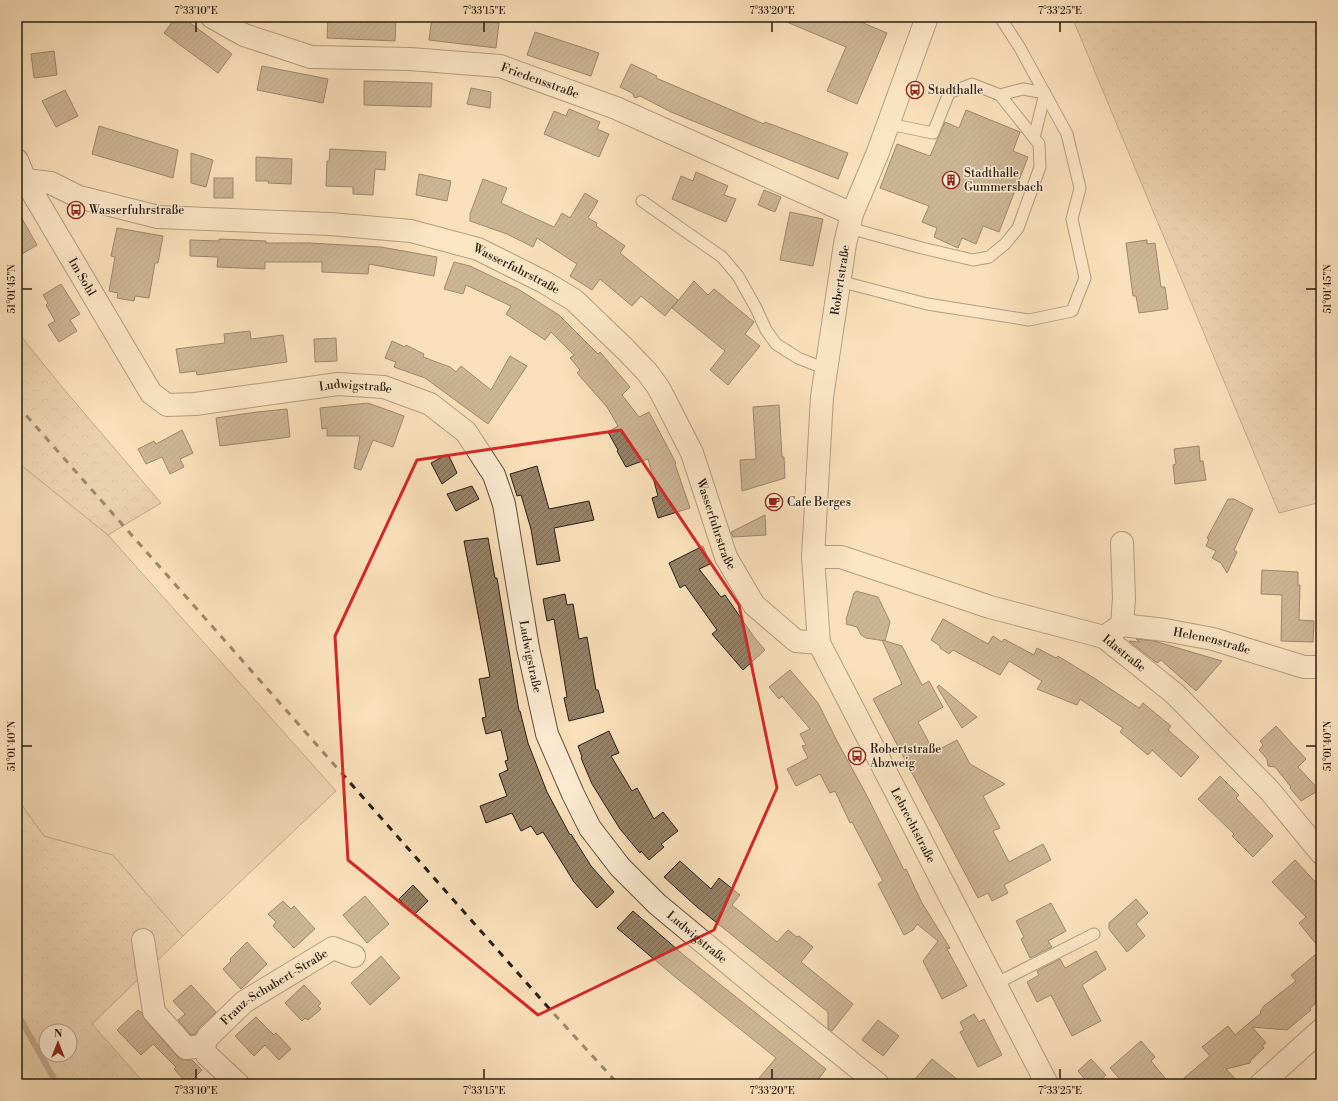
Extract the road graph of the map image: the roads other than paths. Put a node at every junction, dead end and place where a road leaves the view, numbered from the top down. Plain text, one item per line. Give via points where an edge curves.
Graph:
1 (212, 17) edge
2 (1000, 17) edge
3 (920, 19) edge
4 (1045, 93) junction
5 (1000, 94) junction
6 (889, 124) junction
7 (1034, 138) junction
8 (17, 160) edge
9 (25, 180) junction
10 (642, 201) dead end
11 (851, 221) junction
12 (839, 281) junction
13 (826, 369) junction
14 (151, 393) joint
15 (1122, 543) dead end
16 (813, 557) junction
17 (1122, 625) junction
18 (1104, 637) junction
19 (819, 643) junction
20 (1321, 667) edge
21 (1321, 853) edge
22 (1094, 934) dead end
23 (143, 940) dead end
24 (354, 956) dead end
25 (995, 984) junction
26 (1321, 1030) edge
27 (203, 1046) junction
28 (238, 1084) edge
29 (878, 1084) edge
30 (1047, 1084) edge
31 (1261, 1084) edge

1 - 11 street, Friedensstraße via 244,35 310,57 410,59 500,66 616,108
2 - 4 lane
3 - 6 street, Robertstraße
4 - 5 lane via 1023,89
4 - 7 lane
4 - 12 lane via 1067,134 1080,188 1072,219 1085,278 1072,311 1029,320 927,304
5 - 6 lane via 972,84 949,92 933,133
5 - 7 lane
6 - 11 street, Robertstraße
7 - 11 lane via 1039,144 1040,167 1018,228 1005,244 989,257 973,260 922,248
8 - 9 street, Im Sohl
9 - 14 street, Im Sohl
9 - 19 street, Wasserfuhrstraße via 51,183 79,198 158,217 330,224 411,231 478,249 544,282 574,300 647,372 658,387 692,454 726,557 754,605 796,641
10 - 13 lane via 722,257 738,276 776,344 798,358
11 - 12 street, Robertstraße
12 - 13 street, Robertstraße
13 - 16 street, Robertstraße via 822,397
14 - 29 street, Ludwigstraße via 167,405 195,404 338,384 384,387 430,404 466,432 494,475 504,504 528,648 547,734 590,828 620,867 657,904
15 - 17 street
16 - 18 street, Idastraße via 842,557 990,607
16 - 19 street, Lebrechtstraße
17 - 18 street
17 - 20 street, Helenenstraße via 1213,639 1304,667
18 - 21 street, Idastraße via 1175,694 1270,791
19 - 25 street, Lebrechtstraße
22 - 25 lane
23 - 27 street via 154,1012 186,1048
24 - 27 street, Franz-Schubert-Straße via 333,948 244,1002 208,1036
25 - 30 street, Lebrechtstraße
26 - 31 street
27 - 28 street via 207,1055

